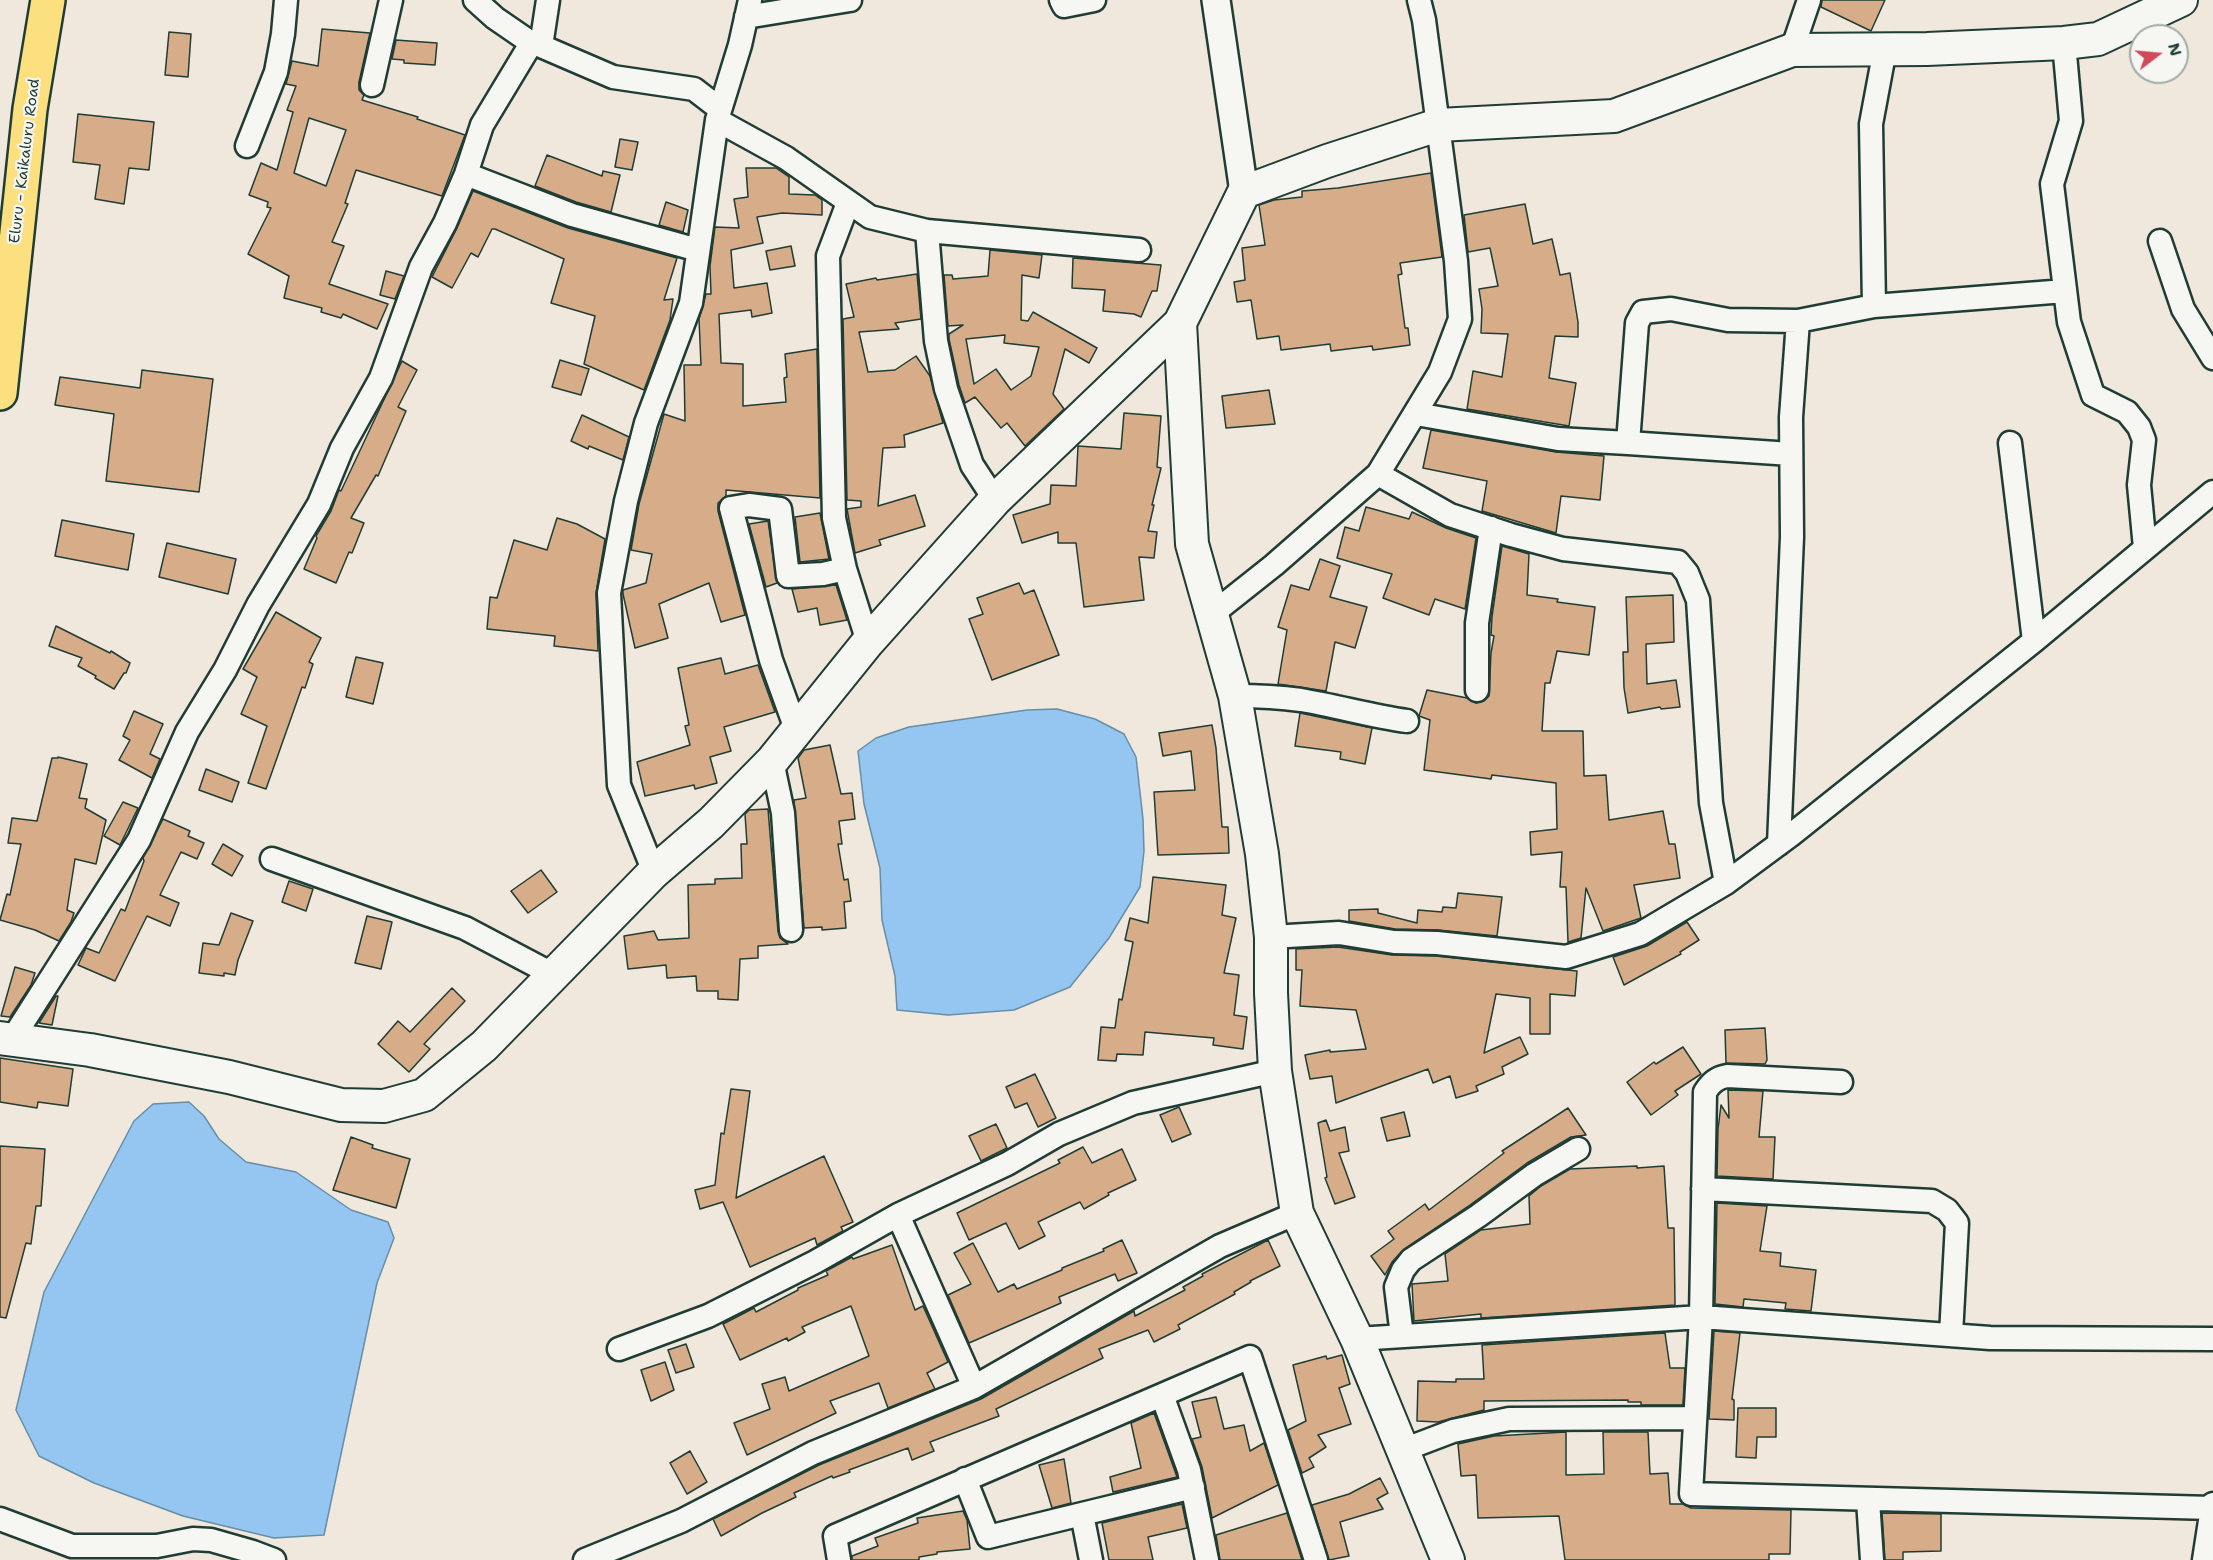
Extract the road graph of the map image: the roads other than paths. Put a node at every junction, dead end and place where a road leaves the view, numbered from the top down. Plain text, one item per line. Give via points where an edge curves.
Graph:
1 (48, 0) edge
2 (286, 0) edge
3 (391, 0) edge
4 (475, 0) edge
5 (548, 0) edge
6 (850, 0) edge
7 (1060, 0) edge
8 (1094, 0) edge
9 (1216, 0) edge
10 (1419, 0) edge
11 (1809, 0) edge
12 (2181, 0) edge
13 (748, 9) edge
14 (2064, 43) junction
15 (537, 44) junction
16 (1792, 50) junction
17 (1885, 50) junction
18 (372, 85) dead end
19 (718, 115) junction
20 (1438, 126) junction
21 (247, 146) dead end
22 (466, 174) junction
23 (1244, 192) junction
24 (848, 203) junction
25 (927, 231) junction
26 (8, 235) edge
27 (2160, 241) dead end
28 (1139, 249) dead end
29 (698, 250) junction
30 (2066, 291) junction
31 (1874, 306) junction
32 (1798, 321) junction
33 (1180, 323) junction
34 (2213, 358) edge
35 (0, 393) edge
36 (1416, 414) junction
37 (1629, 443) junction
38 (2010, 443) dead end
39 (1791, 454) junction
40 (1378, 474) junction
41 (2213, 492) edge
42 (996, 500) junction
43 (1491, 528) junction
44 (2145, 548) junction
45 (845, 569) junction
46 (1211, 615) junction
47 (2034, 641) junction
48 (867, 642) junction
49 (1477, 690) dead end
50 (1235, 696) junction
51 (1407, 721) dead end
52 (797, 732) junction
53 (772, 761) junction
54 (1779, 844) junction
55 (272, 859) dead end
56 (654, 872) junction
57 (1726, 883) junction
58 (791, 930) dead end
59 (1271, 937) junction
60 (554, 975) junction
61 (6, 1039) edge
62 (1275, 1071) junction
63 (1841, 1082) dead end
64 (1578, 1149) dead end
65 (1703, 1189) junction
66 (1297, 1213) junction
67 (898, 1215) junction
68 (1701, 1317) junction
69 (1951, 1335) junction
70 (1402, 1336) junction
71 (1357, 1339) junction
72 (2213, 1339) edge
73 (619, 1349) dead end
74 (974, 1387) junction
75 (1162, 1395) junction
76 (1695, 1418) junction
77 (1403, 1450) junction
78 (965, 1479) junction
79 (1192, 1487) junction
80 (1868, 1500) junction
81 (2213, 1506) edge
82 (1082, 1514) junction
83 (0, 1519) edge
84 (274, 1560) edge
85 (585, 1560) edge
86 (838, 1560) edge
87 (1091, 1560) edge
88 (1207, 1560) edge
89 (1316, 1560) edge
90 (1448, 1560) edge
91 (1872, 1560) edge
92 (2204, 1560) edge

1 - 26 main road, Eluru - Kaikaluru Road
2 - 21 street via 276,72
3 - 18 street
4 - 15 street via 495,18
5 - 15 street
6 - 13 street
7 - 8 street via 1064,6
9 - 23 street
10 - 20 street
11 - 16 street
12 - 14 main road via 2098,39
13 - 19 street
14 - 17 main road
14 - 30 street via 2071,121 2052,184
15 - 19 street via 613,76 694,89
15 - 22 street via 482,125
16 - 17 main road
16 - 20 main road via 1614,116
17 - 31 street via 1871,124
19 - 24 street
19 - 29 street
20 - 23 main road
20 - 36 street via 1461,319 1440,372
22 - 29 street via 572,215
22 - 61 street via 421,267 381,378 342,448 319,504 187,732 139,840
23 - 33 main road
24 - 25 street via 870,217
24 - 45 street via 828,256 834,518
25 - 28 street
25 - 42 street via 936,341 946,388 972,465
26 - 35 main road, Eluru - Kaikaluru Road
27 - 34 street via 2183,309
29 - 56 street via 691,303 646,423 609,593 619,785
30 - 31 street
30 - 44 street via 2069,322 2093,395 2127,412 2144,440 2139,485
31 - 32 street
32 - 37 street via 1728,320 1671,309 1643,312 1637,323
32 - 39 street
33 - 42 main road
33 - 46 main road via 1192,544
36 - 37 street via 1558,439
36 - 40 street
37 - 39 street
38 - 47 street
39 - 54 street via 1792,537
40 - 43 street via 1450,515
40 - 46 street
41 - 44 street
42 - 48 main road
43 - 49 street via 1477,623
43 - 57 street via 1563,549 1678,561 1687,573 1698,600 1711,803
44 - 47 street
45 - 48 street
45 - 52 street via 788,576 780,509 731,508 771,660
46 - 50 main road
47 - 54 street
48 - 52 main road
50 - 51 street via 1301,700
50 - 59 main road via 1262,854
52 - 53 main road
53 - 56 main road via 711,823
53 - 58 street via 783,813
54 - 57 street
55 - 60 street via 465,928
56 - 60 main road
57 - 59 street via 1640,933 1566,957 1394,942 1339,933
59 - 62 main road
60 - 61 main road via 484,1046 424,1095 384,1106 341,1105 229,1077 102,1052
62 - 66 main road
62 - 67 street via 1133,1103 1059,1134 1007,1164
63 - 65 street via 1727,1076 1712,1082 1705,1092
64 - 70 street via 1411,1260 1396,1287
65 - 68 street
65 - 69 street via 1932,1201 1947,1210 1957,1223
66 - 71 main road
66 - 74 street via 1220,1246
67 - 73 street via 708,1316
67 - 74 street
68 - 69 street
68 - 70 street
68 - 76 street
69 - 72 street
70 - 71 street
71 - 77 main road
74 - 85 street via 813,1453 681,1521
75 - 78 street
75 - 79 street
75 - 89 street via 1250,1357
76 - 77 street via 1509,1419 1453,1431
76 - 80 street via 1692,1494
77 - 90 main road
78 - 82 street via 988,1537
78 - 86 street via 835,1536
79 - 82 street
79 - 88 street
80 - 81 street
80 - 91 street
81 - 92 street
82 - 87 street
83 - 84 street via 72,1546 157,1546 211,1540

